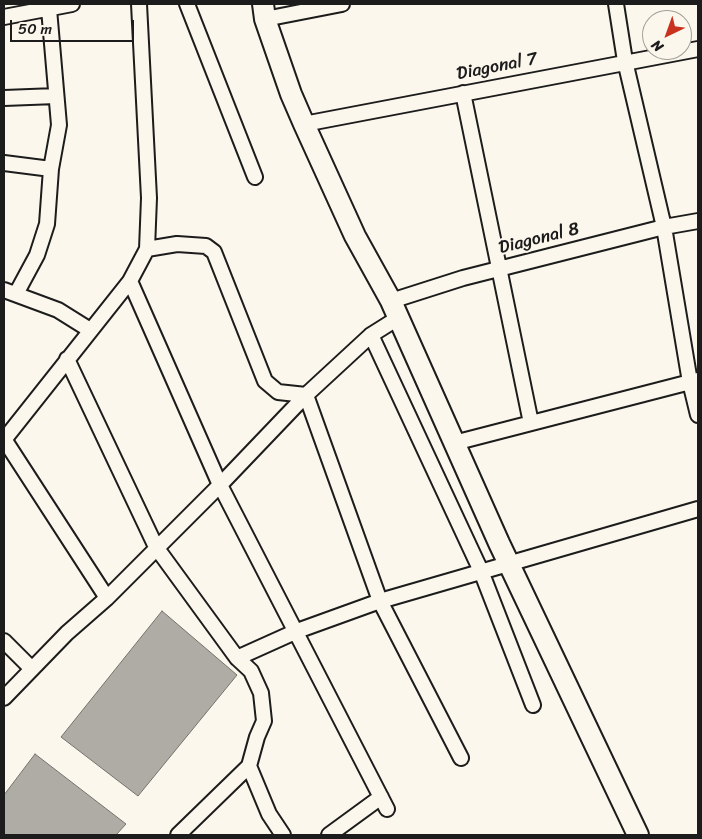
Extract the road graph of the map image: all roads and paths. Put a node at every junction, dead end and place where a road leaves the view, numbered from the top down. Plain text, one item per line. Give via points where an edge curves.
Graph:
1 (72, 4) edge
2 (139, 4) edge
3 (188, 4) edge
4 (342, 4) edge
5 (616, 4) edge
6 (48, 9) junction
7 (264, 11) edge
8 (4, 17) edge
9 (698, 49) edge
10 (625, 61) junction
11 (463, 93) junction
12 (56, 96) junction
13 (4, 98) edge
14 (304, 124) junction
15 (4, 163) edge
16 (51, 169) junction
17 (255, 178) dead end
18 (698, 221) edge
19 (664, 227) junction
20 (147, 250) junction
21 (500, 269) junction
22 (130, 281) junction
23 (10, 292) edge
24 (395, 309) junction
25 (90, 330) junction
26 (371, 335) junction
27 (66, 359) junction
28 (694, 381) edge
29 (306, 395) junction
30 (698, 415) edge
31 (531, 423) junction
32 (4, 440) edge
33 (454, 443) junction
34 (220, 486) junction
35 (698, 509) edge
36 (156, 547) junction
37 (508, 563) junction
38 (481, 571) junction
39 (107, 598) junction
40 (380, 601) junction
41 (297, 631) junction
42 (4, 641) edge
43 (237, 658) junction
44 (32, 669) junction
45 (4, 698) edge
46 (533, 705) dead end
47 (461, 758) dead end
48 (249, 766) junction
49 (178, 835) edge
50 (283, 835) edge
51 (328, 835) edge
52 (638, 835) edge

1 - 6 street
2 - 20 street via 150,198
3 - 17 street
4 - 7 street
5 - 10 street
6 - 8 street
6 - 12 street
7 - 14 main road
9 - 10 street, Diagonal 7
10 - 11 street, Diagonal 7
10 - 19 street
11 - 14 street, Diagonal 7
11 - 21 street
12 - 13 street
12 - 16 street via 59,125
14 - 24 main road via 355,236
15 - 16 street
16 - 23 street via 47,224 37,255
18 - 19 street, Diagonal 8
19 - 21 street, Diagonal 8
19 - 28 street
20 - 22 street
20 - 29 street via 177,244 206,246 214,252 265,381 278,392
21 - 24 street, Diagonal 8
21 - 31 street
22 - 25 street
22 - 34 street
23 - 25 street via 58,310
24 - 26 street, Diagonal 8
24 - 33 main road
25 - 27 street
26 - 29 street, Diagonal 8
26 - 38 street
27 - 32 street
27 - 36 street
28 - 30 street
28 - 31 street
29 - 34 street, Diagonal 8
29 - 40 street
31 - 33 street
32 - 39 street
33 - 37 main road
34 - 36 street, Diagonal 8
34 - 41 street
35 - 37 street
36 - 39 street, Diagonal 8
36 - 43 street
37 - 38 street
37 - 52 main road
38 - 40 street
38 - 46 street
39 - 44 street, Diagonal 8
40 - 41 street
40 - 47 street
41 - 43 street
41 - 51 street via 384,803
42 - 44 street
43 - 48 street via 250,671 261,693 264,721
44 - 45 street, Diagonal 8
48 - 49 street
48 - 50 street via 269,814

